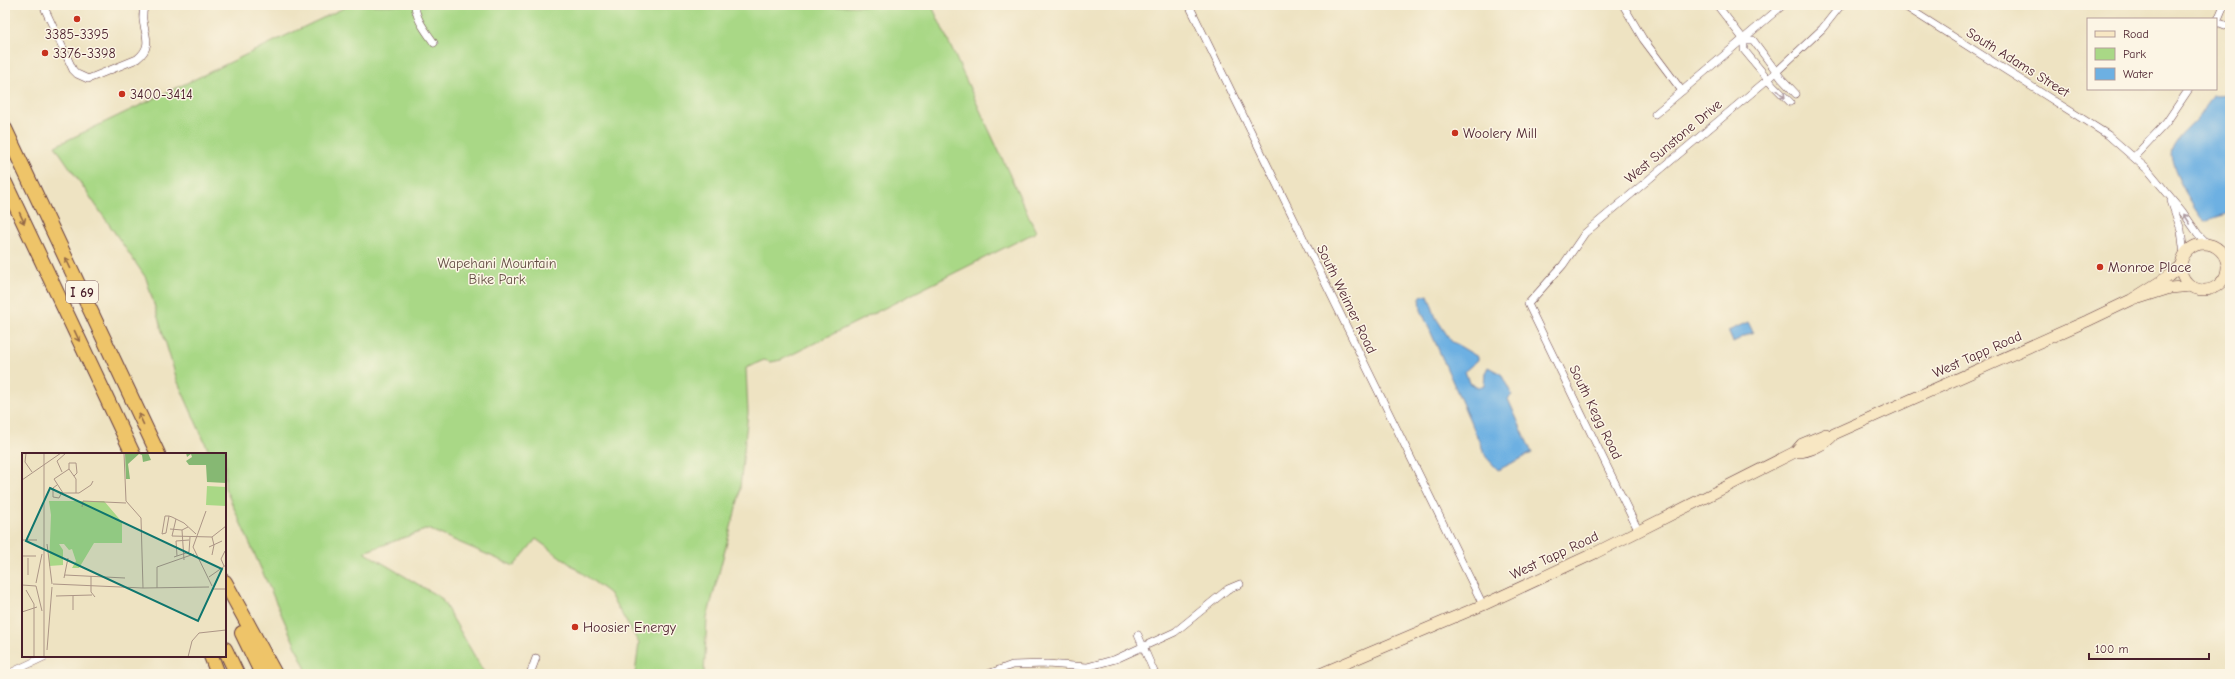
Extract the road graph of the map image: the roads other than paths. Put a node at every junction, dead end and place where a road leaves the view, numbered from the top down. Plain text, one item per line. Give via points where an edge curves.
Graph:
1 (43, 5) edge
2 (145, 5) edge
3 (414, 5) edge
4 (1189, 5) edge
5 (1623, 5) edge
6 (1717, 5) edge
7 (1783, 5) edge
8 (1841, 5) edge
9 (1903, 5) edge
10 (2224, 5) edge
11 (2217, 21) edge
12 (2217, 23) edge
13 (2230, 27) edge
14 (1744, 40) junction
15 (434, 43) dead end
16 (1777, 71) junction
17 (1768, 78) junction
18 (1682, 90) junction
19 (2188, 90) edge
20 (1796, 94) dead end
21 (1790, 102) dead end
22 (1655, 114) dead end
23 (5, 129) edge
24 (2134, 157) junction
25 (5, 183) edge
26 (2168, 193) junction
27 (2212, 245) junction
28 (2230, 246) edge
29 (2183, 260) junction
30 (2228, 268) edge
31 (2192, 286) junction
32 (2131, 300) junction
33 (1528, 304) joint
34 (101, 387) junction
35 (124, 453) edge
36 (133, 453) edge
37 (158, 453) edge
38 (1639, 532) junction
39 (226, 584) edge
40 (1240, 584) dead end
41 (226, 598) edge
42 (1483, 605) junction
43 (1138, 635) dead end
44 (1144, 647) junction
45 (226, 652) edge
46 (44, 657) edge
47 (211, 657) edge
48 (536, 658) dead end
49 (8, 674) edge
50 (218, 674) edge
51 (237, 674) edge
52 (262, 674) edge
53 (275, 674) edge
54 (530, 674) edge
55 (988, 674) edge
56 (1155, 674) edge
57 (1320, 674) edge

1 - 2 street via 73,70 88,79 142,55 148,43 142,17
3 - 15 street via 421,25
4 - 42 street, South Weimer Road
5 - 18 street via 1643,39
6 - 14 street
7 - 14 street
8 - 16 street, West Sunstone Drive via 1822,29
9 - 24 street, South Adams Street via 2108,135
10 - 11 street
12 - 13 street
14 - 16 street via 1753,40
14 - 17 street via 1744,50
14 - 18 street
16 - 17 street, West Sunstone Drive
16 - 20 street
17 -> 21 street
17 - 33 street, West Sunstone Drive via 1585,233 1563,265
18 - 22 street
19 - 24 street via 2166,123
37 -> 23 highway, I 69
24 - 26 street, South Adams Street
25 -> 34 highway, I 69
27 -> 26 street, South Adams Street via 2198,234
26 - 29 street, South Adams Street via 2181,230
27 - 28 main road, West Tapp Road
27 - 29 main road, West Tapp Road via 2194,246
27 - 30 main road, West Tapp Road via 2226,257
29 - 31 main road via 2183,277
29 - 32 main road, West Tapp Road via 2169,276
30 - 31 main road, West Tapp Road via 2222,281 2214,288 2203,290
31 - 32 main road, West Tapp Road via 2170,288
32 - 38 main road, West Tapp Road via 1834,434 1827,433 1806,442 1795,452
33 - 38 street, South Kegg Road
34 - 35 highway
34 - 36 highway, I 69
38 - 42 main road, West Tapp Road
39 - 53 highway
40 - 44 street via 1228,589 1175,632
41 - 52 highway
42 - 57 main road, West Tapp Road
43 - 44 street
44 - 55 street via 1116,659 1087,667 1028,663 1012,665
44 - 56 street
45 - 51 highway
46 - 49 street
47 - 50 highway
48 - 54 street

